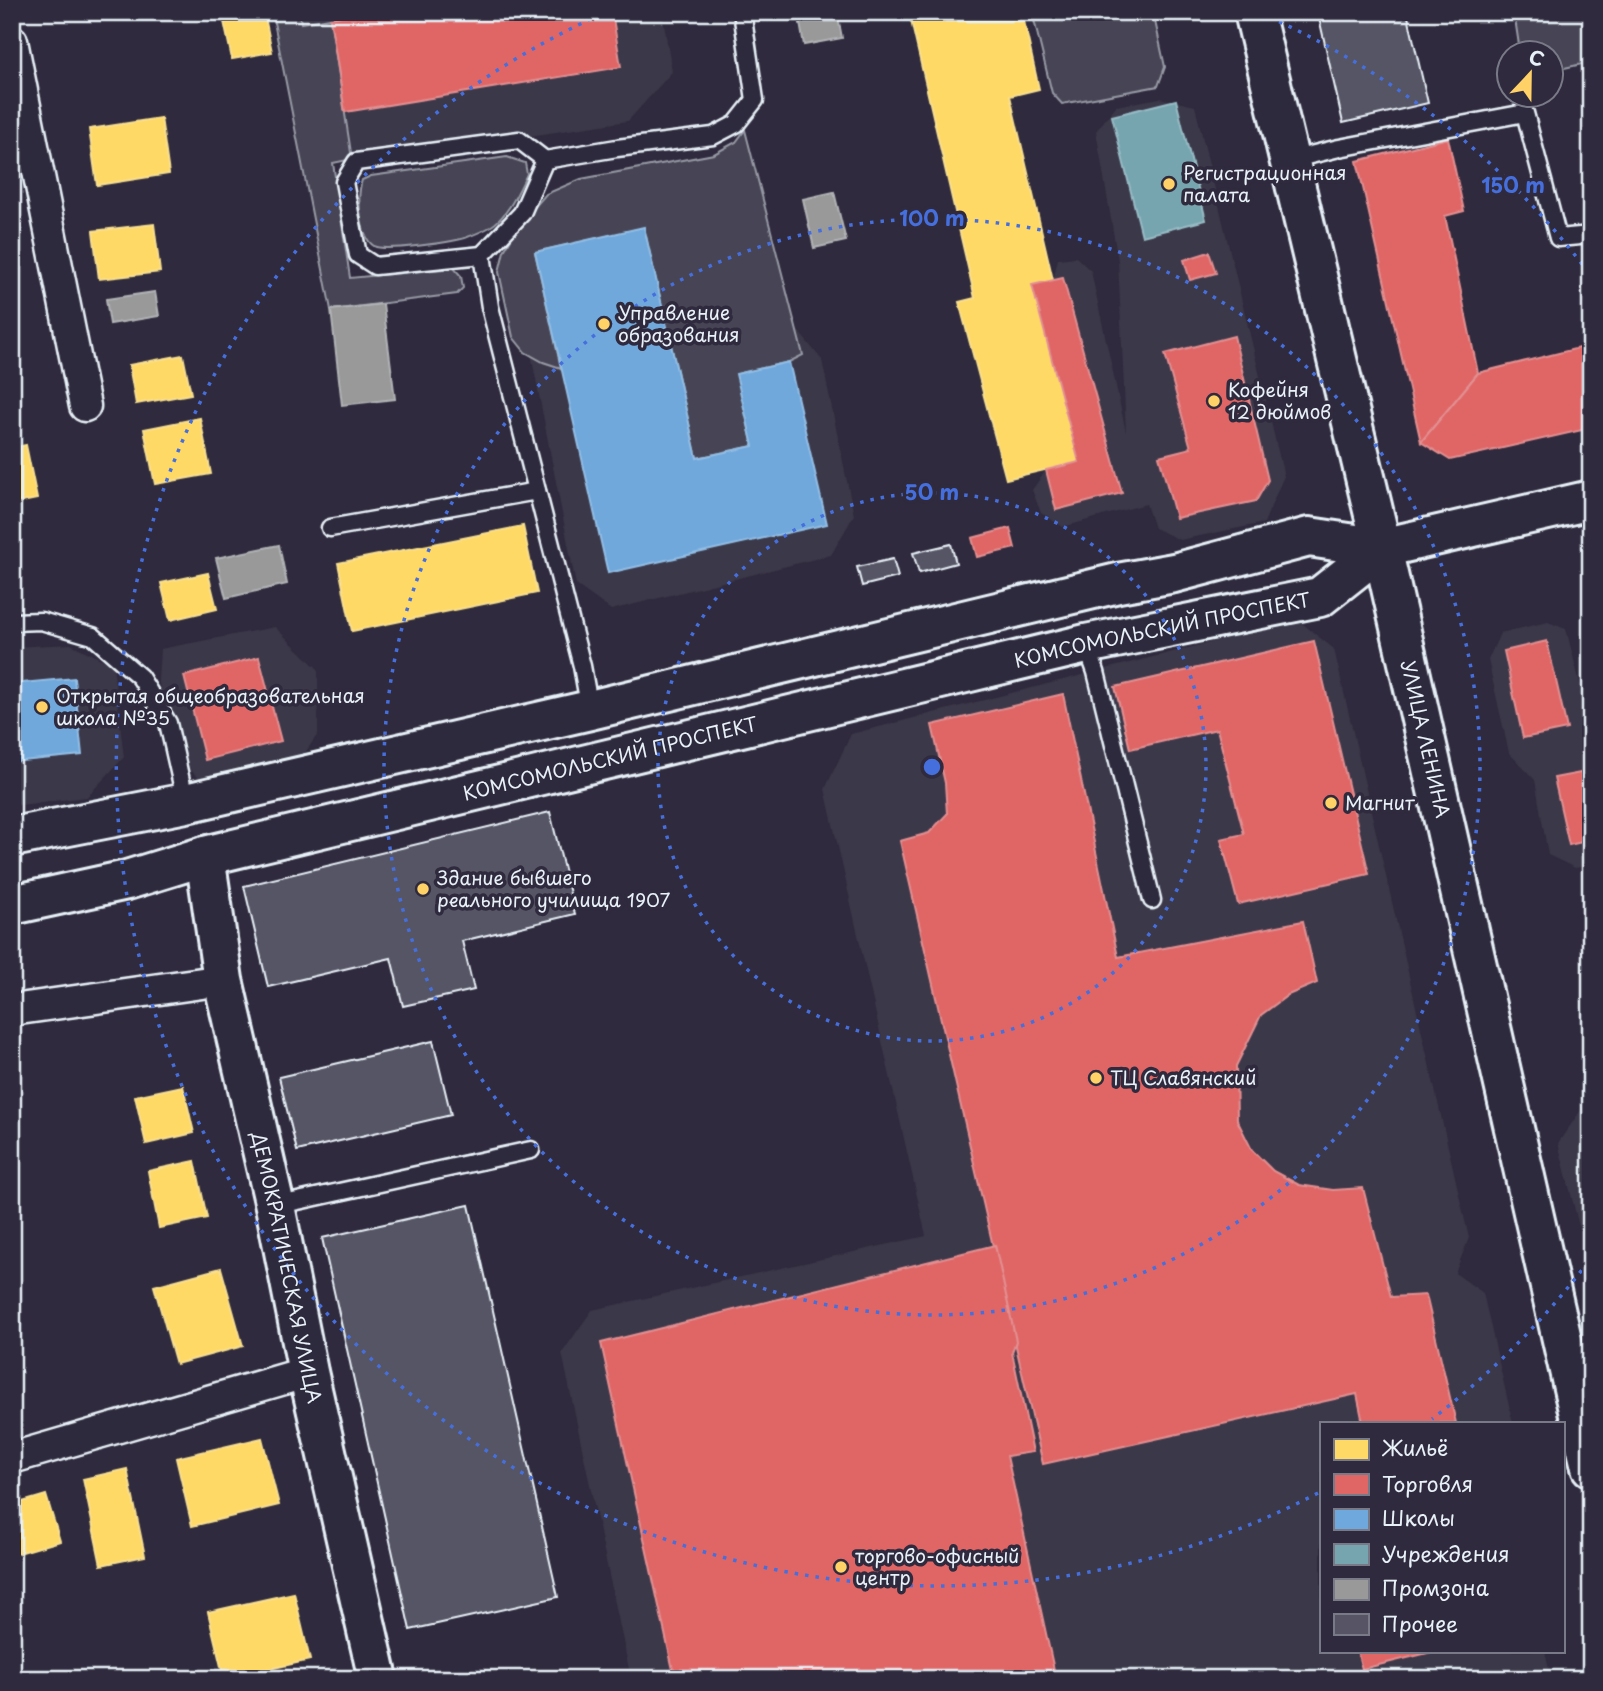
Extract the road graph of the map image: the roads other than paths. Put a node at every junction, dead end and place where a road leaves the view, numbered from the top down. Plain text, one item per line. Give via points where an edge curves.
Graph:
1 (742, 12) edge
2 (1261, 14) edge
3 (12, 41) edge
4 (545, 160) junction
5 (1290, 160) junction
6 (1591, 235) edge
7 (482, 255) junction
8 (85, 407) dead end
9 (537, 491) junction
10 (1588, 505) edge
11 (330, 528) dead end
12 (1382, 548) junction
13 (12, 622) edge
14 (1086, 644) junction
15 (590, 710) junction
16 (186, 803) junction
17 (12, 837) edge
18 (205, 856) junction
19 (1152, 900) dead end
20 (12, 905) edge
21 (223, 980) junction
22 (12, 1010) edge
23 (531, 1150) dead end
24 (275, 1206) junction
25 (308, 1373) junction
26 (12, 1458) edge
27 (1591, 1467) edge
28 (378, 1679) edge

1 - 4 lane via 755,100 736,124 713,136
2 - 5 main road, УЛИЦА ЛЕНИНА
3 - 8 street
4 - 7 lane via 522,213
4 - 7 lane via 519,140 356,162 344,182 358,255 366,261 374,266
5 - 6 lane via 1525,113 1558,238
5 - 12 main road, УЛИЦА ЛЕНИНА
7 - 9 lane via 490,307
9 - 11 lane
9 - 15 lane
10 - 12 main road
12 - 14 main road, КОМСОМОЛЬСКИЙ ПРОСПЕКТ via 1320,597
12 - 15 main road via 1309,537
12 - 27 main road, УЛИЦА ЛЕНИНА
13 - 16 lane via 41,621 93,636 140,677 168,723
14 - 18 main road, КОМСОМОЛЬСКИЙ ПРОСПЕКТ
14 - 19 lane
15 - 16 main road
16 - 17 main road
18 - 20 main road, КОМСОМОЛЬСКИЙ ПРОСПЕКТ via 127,880
18 - 21 main road, ДЕМОКРАТИЧЕСКАЯ УЛИЦА
21 - 22 street
21 - 24 main road, ДЕМОКРАТИЧЕСКАЯ УЛИЦА
23 - 24 lane
24 - 25 main road, ДЕМОКРАТИЧЕСКАЯ УЛИЦА
25 - 26 street
25 - 28 main road, ДЕМОКРАТИЧЕСКАЯ УЛИЦА

